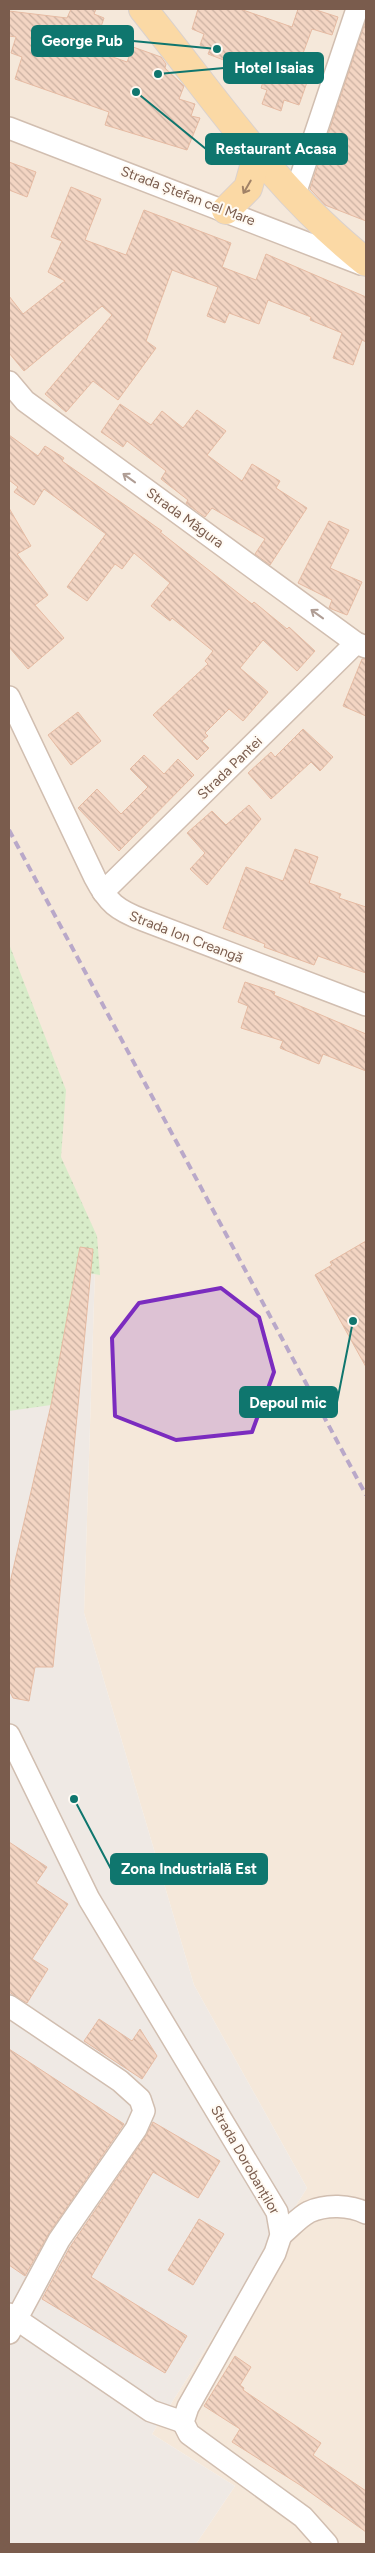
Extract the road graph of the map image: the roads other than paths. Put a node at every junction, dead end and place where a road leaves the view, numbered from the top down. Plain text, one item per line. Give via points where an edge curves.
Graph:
1 (143, 9) edge
2 (357, 9) edge
3 (9, 128) edge
4 (257, 156) junction
5 (294, 197) junction
6 (226, 210) junction
7 (366, 262) edge
8 (366, 266) edge
9 (9, 382) edge
10 (361, 645) edge
11 (9, 697) edge
12 (103, 892) junction
13 (366, 1005) edge
14 (9, 1735) edge
15 (9, 2006) edge
16 (366, 2213) edge
17 (281, 2235) junction
18 (12, 2322) edge
19 (183, 2422) junction
20 (328, 2544) edge

1 - 4 main road
2 - 5 street
3 - 6 street, Strada Ștefan cel Mare
4 - 5 main road
4 -> 6 main road via 248,188
5 - 7 main road via 332,235
6 - 8 street, Strada Ștefan cel Mare
10 -> 9 street, Strada Măgura via 25,401
10 - 12 street, Strada Pantei
11 - 12 street, Strada Ion Creangă
12 - 13 street, Strada Ion Creangă via 122,912
14 - 17 street, Strada Dorobanților via 89,1899 278,2212
15 - 18 street via 120,2081 140,2099 144,2111 136,2129 59,2240
16 - 17 street via 357,2208 336,2206 309,2212
17 - 19 street, Strada Dorobanților via 275,2254 188,2407
18 - 19 street via 151,2411
19 - 20 street via 189,2434 303,2517

